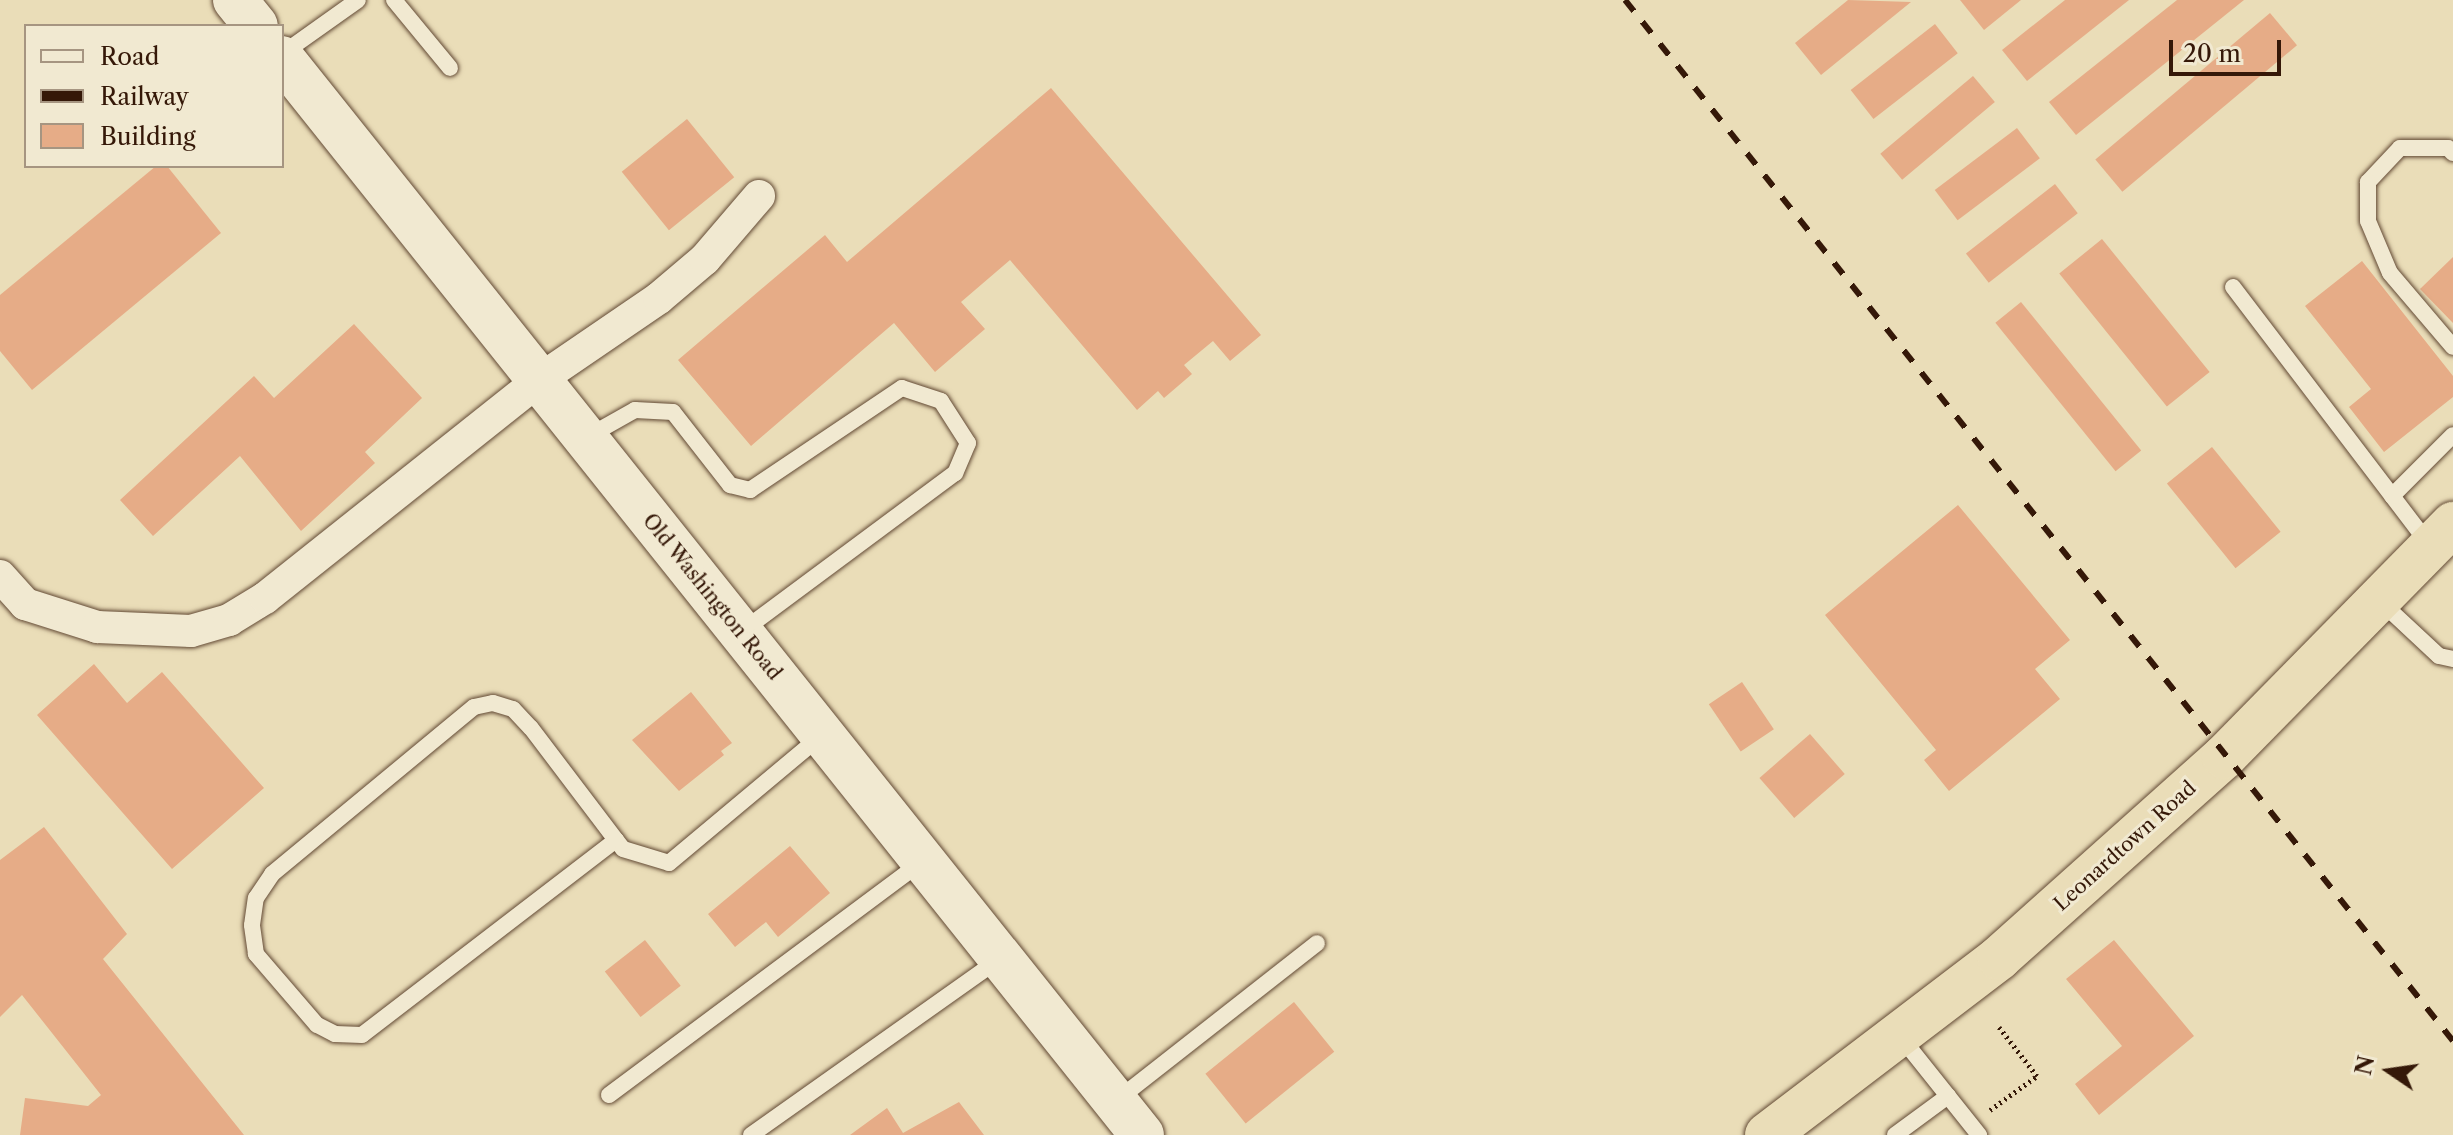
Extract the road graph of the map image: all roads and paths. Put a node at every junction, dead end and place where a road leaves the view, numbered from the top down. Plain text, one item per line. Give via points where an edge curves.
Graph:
1 (235, 0) edge
2 (358, 0) edge
3 (394, 0) edge
4 (254, 24) edge
5 (284, 55) edge
6 (284, 59) edge
7 (450, 68) dead end
8 (2453, 153) edge
9 (759, 196) dead end
10 (2233, 287) dead end
11 (2453, 347) edge
12 (539, 380) junction
13 (2453, 435) edge
14 (585, 438) junction
15 (2392, 496) junction
16 (2442, 535) edge
17 (0, 576) edge
18 (2380, 601) junction
19 (739, 633) junction
20 (2453, 659) edge
21 (823, 735) junction
22 (616, 840) junction
23 (923, 861) junction
24 (1317, 943) dead end
25 (1001, 958) junction
26 (1999, 1027) dead end
27 (1900, 1035) junction
28 (609, 1095) dead end
29 (1948, 1096) junction
30 (1115, 1101) junction
31 (1974, 1130) edge
32 (751, 1135) edge
33 (1142, 1135) edge
34 (1767, 1135) edge
35 (1895, 1135) edge

1 - 4 main road
2 - 5 lane
3 - 7 lane
6 - 12 main road, Old Washington Road
8 - 11 lane via 2448,148 2400,148 2368,182 2368,221 2390,273
9 - 12 street via 705,259 659,298
10 - 15 lane
12 - 14 main road, Old Washington Road
12 - 17 street via 265,598 229,620 191,631 97,627 25,604
13 - 15 lane
14 - 19 main road, Old Washington Road
14 - 19 lane via 635,410 673,412 730,485 750,490 902,388 941,401 968,443 955,473
15 - 16 lane
16 - 18 highway, Leonardtown Road
18 - 20 lane via 2439,656
18 - 27 highway, Leonardtown Road via 2224,757 1999,958
19 - 21 main road, Old Washington Road
21 - 22 lane via 669,863 649,861
21 - 23 main road, Old Washington Road
22 - 22 lane via 513,709 493,703 474,707 272,874 256,898 256,954 317,1025 335,1034 362,1035
23 - 25 main road, Old Washington Road
23 - 28 lane
24 - 30 lane
25 - 30 main road, Old Washington Road
25 - 32 lane
26 - 31 path via 2037,1076
27 - 29 lane
27 - 34 highway, Leonardtown Road
29 - 31 lane
29 - 35 lane
30 - 33 main road, Old Washington Road

